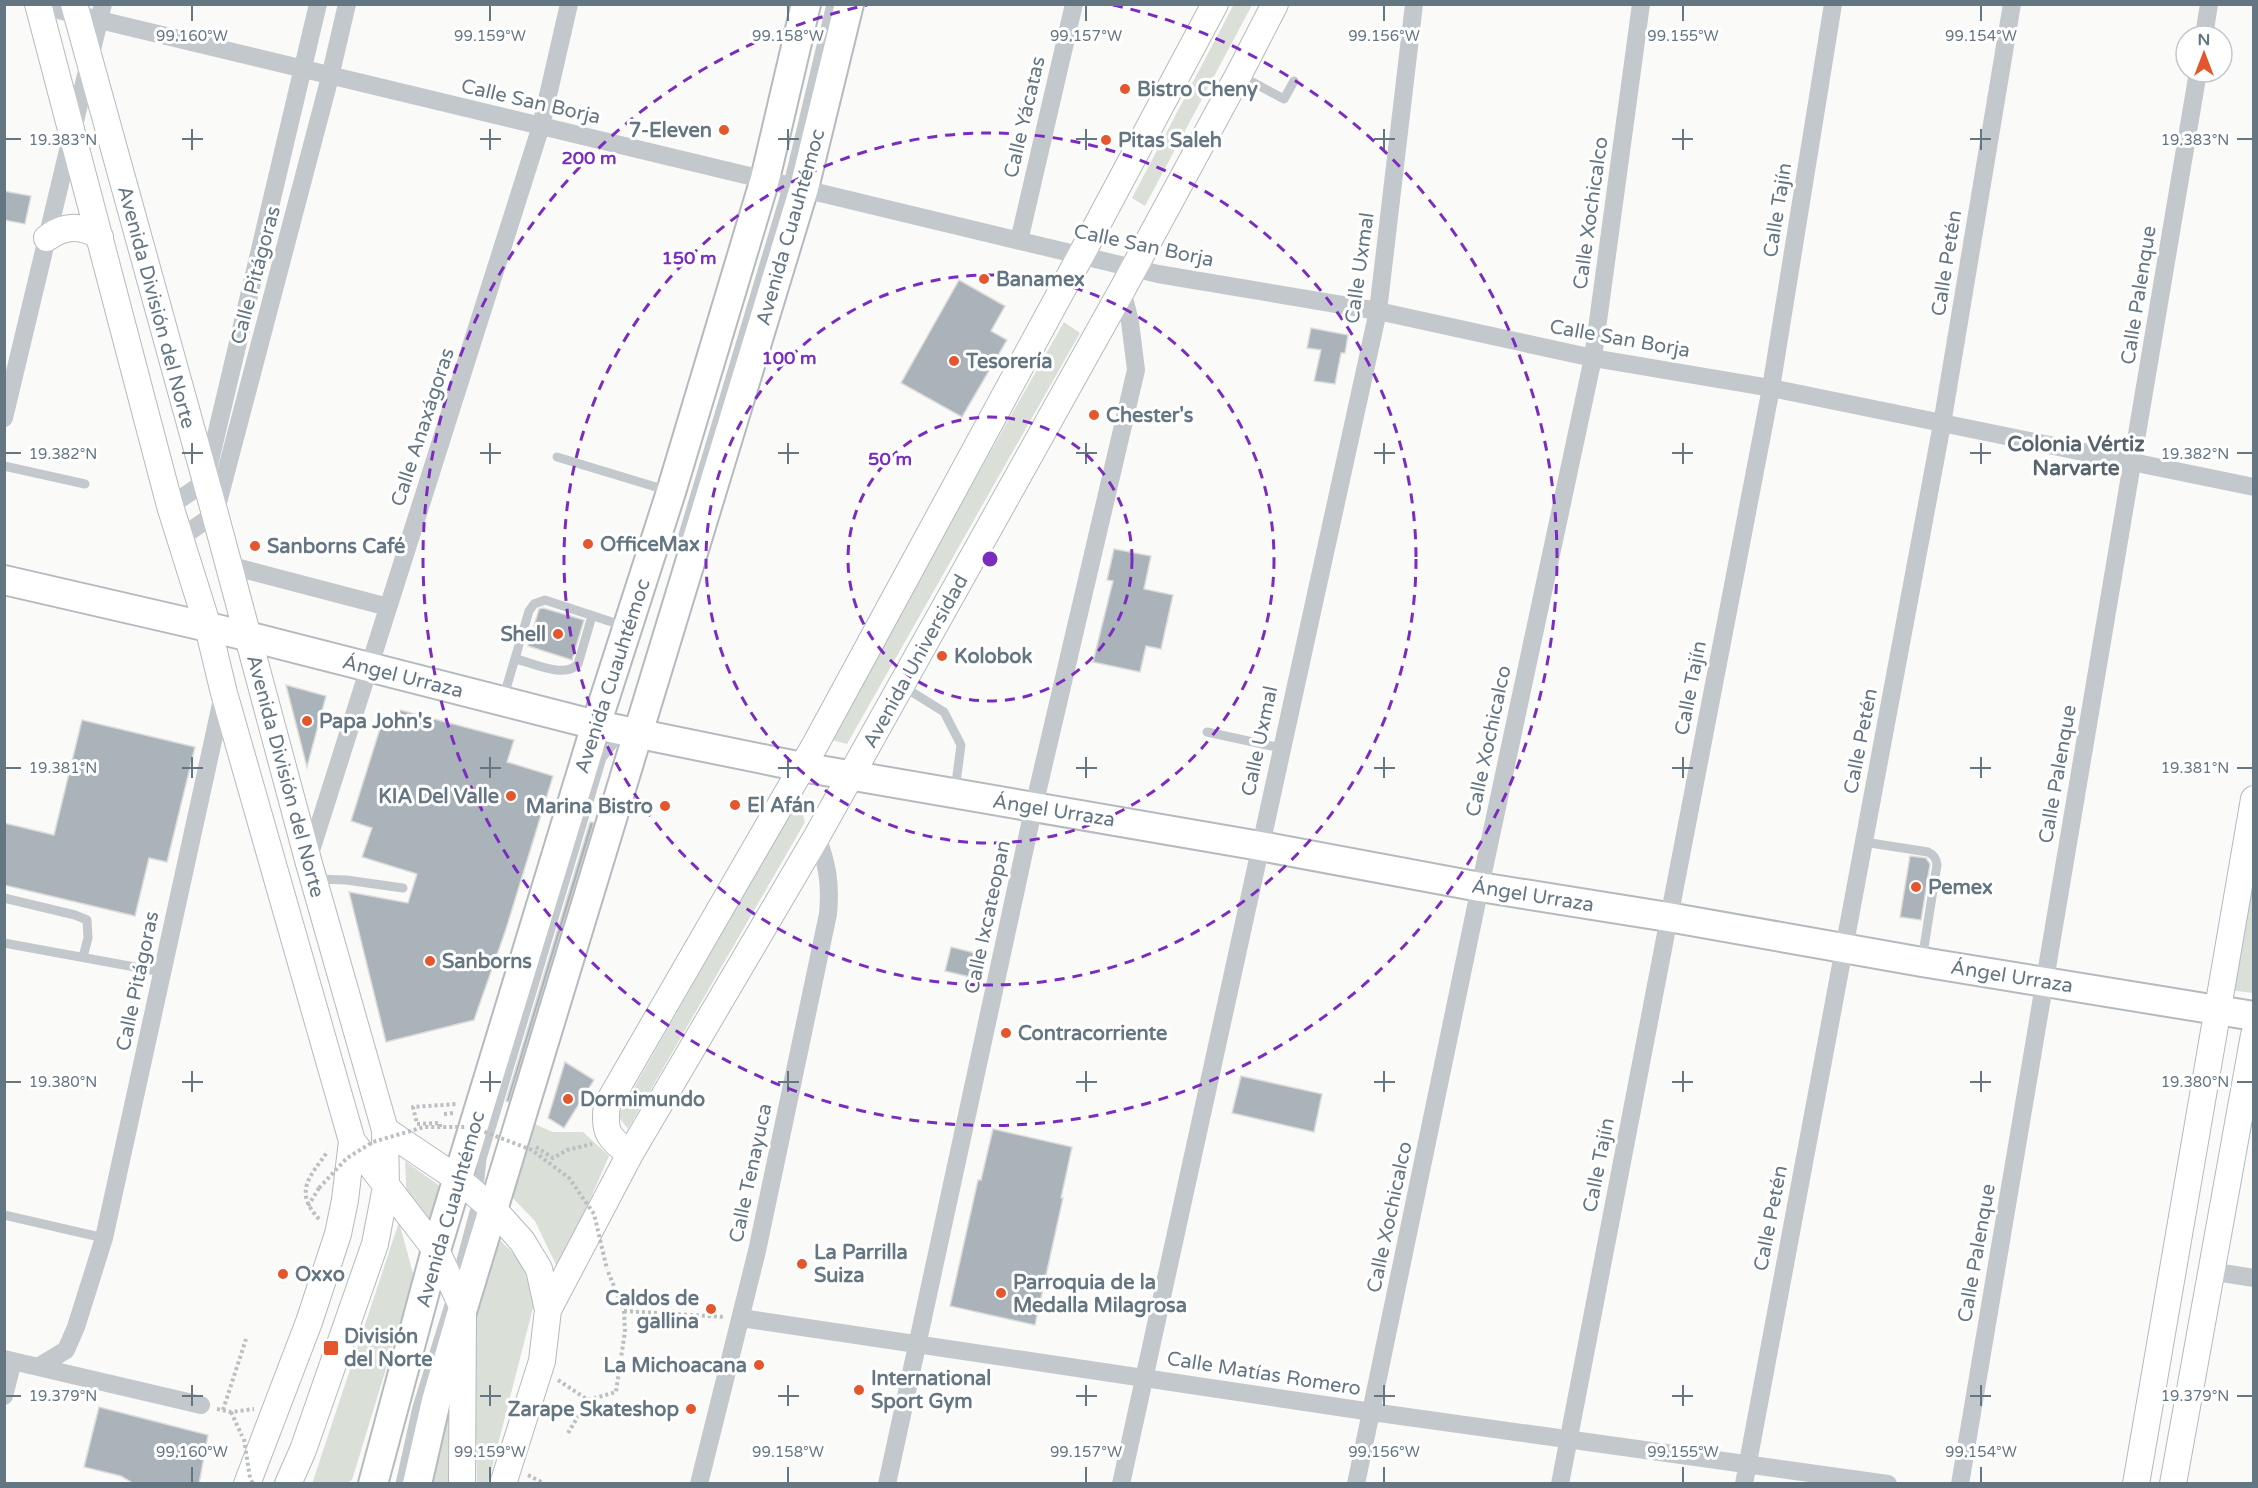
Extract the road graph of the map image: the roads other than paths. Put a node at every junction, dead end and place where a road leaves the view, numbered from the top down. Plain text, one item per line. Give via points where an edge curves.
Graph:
1 (318, 4) edge
2 (347, 4) edge
3 (569, 4) edge
4 (806, 4) edge
5 (831, 4) edge
6 (849, 4) edge
7 (1074, 4) edge
8 (1215, 4) edge
9 (1275, 4) edge
10 (1414, 4) edge
11 (1641, 4) edge
12 (1833, 4) edge
13 (2012, 4) edge
14 (2209, 4) edge
15 (37, 5) edge
16 (88, 11) edge
17 (2206, 24) edge
18 (89, 61) junction
19 (302, 70) junction
20 (1239, 74) junction
21 (330, 77) junction
22 (1294, 81) dead end
23 (2196, 84) edge
24 (541, 126) junction
25 (72, 132) junction
26 (786, 184) junction
27 (100, 237) junction
28 (46, 238) junction
29 (1019, 240) junction
30 (1081, 255) junction
31 (1132, 268) junction
32 (1122, 290) junction
33 (1378, 311) junction
34 (1593, 358) junction
35 (1771, 387) junction
36 (4, 418) edge
37 (1942, 424) junction
38 (557, 457) dead end
39 (2133, 461) junction
40 (4, 466) edge
41 (205, 482) junction
42 (85, 484) dead end
43 (2253, 487) edge
44 (671, 492) junction
45 (170, 506) junction
46 (215, 514) junction
47 (180, 538) junction
48 (676, 560) dead end
49 (228, 565) junction
50 (4, 580) edge
51 (388, 607) junction
52 (592, 615) junction
53 (208, 627) junction
54 (627, 627) junction
55 (247, 636) junction
56 (516, 659) junction
57 (368, 668) junction
58 (902, 685) junction
59 (224, 693) junction
60 (502, 702) junction
61 (596, 725) junction
62 (630, 728) junction
63 (1207, 732) dead end
64 (1281, 748) junction
65 (802, 767) junction
66 (850, 776) junction
67 (955, 794) junction
68 (2253, 799) edge
69 (1034, 807) junction
70 (817, 836) junction
71 (1864, 842) junction
72 (1260, 846) junction
73 (311, 870) junction
74 (1480, 887) junction
75 (403, 888) dead end
76 (4, 898) edge
77 (1668, 917) junction
78 (4, 943) edge
79 (1843, 948) junction
80 (83, 957) junction
81 (1922, 962) junction
82 (162, 972) junction
83 (2044, 981) junction
84 (2216, 1010) junction
85 (2253, 1016) edge
86 (2253, 1035) edge
87 (385, 1130) junction
88 (341, 1144) junction
89 (630, 1154) junction
90 (386, 1187) junction
91 (476, 1196) junction
92 (4, 1215) edge
93 (104, 1238) junction
94 (436, 1250) junction
95 (2210, 1271) junction
96 (2253, 1278) edge
97 (459, 1298) junction
98 (548, 1310) junction
99 (741, 1318) junction
100 (917, 1344) junction
101 (9, 1360) edge
102 (39, 1367) junction
103 (1144, 1377) junction
104 (4, 1396) edge
105 (201, 1405) road end
106 (1372, 1412) junction
107 (1569, 1439) junction
108 (1747, 1464) junction
109 (372, 1478) edge
110 (247, 1484) edge
111 (288, 1484) edge
112 (400, 1484) edge
113 (417, 1484) edge
114 (462, 1484) edge
115 (503, 1484) edge
116 (699, 1484) edge
117 (887, 1484) edge
118 (1121, 1484) edge
119 (1356, 1484) edge
120 (1560, 1484) edge
121 (1744, 1484) edge
122 (1888, 1484) edge
123 (1960, 1484) edge
124 (2136, 1484) edge
125 (2173, 1484) edge

1 - 19 street, Calle Pitágoras
2 - 21 street, Calle Pitágoras
3 - 24 street, Calle Anaxágoras
4 - 26 main road, Avenida Cuauhtémoc
5 - 26 lane
6 - 26 main road, Avenida Cuauhtémoc
7 - 29 street, Calle Yácatas
8 - 30 main road
9 - 20 main road, Avenida Universidad
10 - 33 street, Calle Uxmal
11 - 34 street, Calle Xochicalco
12 - 35 street, Calle Tajín
13 - 37 street, Calle Petén
14 - 17 street
15 - 16 street, Calle San Borja
15 - 25 main road, Avenida División del Norte
16 - 18 main road, Avenida División del Norte
16 - 19 street, Calle San Borja
18 - 25 street
18 - 41 main road, Avenida División del Norte
19 - 21 street, Calle San Borja
19 - 41 street, Calle Pitágoras
20 - 22 lane via 1284,99
20 - 31 main road, Avenida Universidad
21 - 24 street, Calle San Borja
21 - 46 street, Calle Pitágoras
23 - 39 street, Calle Palenque
24 - 26 street, Calle San Borja
24 - 51 street, Calle Anaxágoras
25 - 27 main road, Avenida División del Norte
25 - 28 street
26 - 29 street, Calle San Borja
26 - 44 main road, Avenida Cuauhtémoc
26 - 48 lane
26 - 62 main road, Avenida Cuauhtémoc
27 - 28 main road via 73,227
27 - 45 main road, Avenida División del Norte
28 - 36 street
29 - 30 street, Calle San Borja
30 - 31 street, Calle San Borja
30 - 65 main road
31 - 32 main road, Avenida Universidad
31 - 33 street, Calle San Borja
32 - 58 main road, Avenida Universidad
32 - 69 street, Calle Ixcateopan via 1136,370
33 - 34 street, Calle San Borja
33 - 64 street, Calle Uxmal
34 - 35 street, Calle San Borja
34 - 74 street, Calle Xochicalco
35 - 37 street, Calle San Borja
35 - 77 street, Calle Tajín
37 - 39 street, Calle San Borja
37 - 71 street, Calle Petén
38 - 44 lane
39 - 43 street, Calle San Borja
39 - 83 street, Calle Palenque
40 - 42 lane
41 - 45 street
41 - 46 main road, Avenida División del Norte
44 - 54 main road, Avenida Cuauhtémoc
45 - 47 main road, Avenida División del Norte
46 - 47 street
46 - 49 main road, Avenida División del Norte
47 - 53 main road, Avenida División del Norte
49 - 51 street
49 - 55 main road, Avenida División del Norte
50 - 53 main road, Ángel Urraza
51 - 57 street, Calle Anaxágoras
52 - 54 lane
52 - 56 lane via 574,668 562,671
52 - 56 lane via 545,600 534,604
53 - 55 main road, Ángel Urraza
53 - 59 main road, Avenida División del Norte
54 - 61 main road, Avenida Cuauhtémoc
55 - 57 main road, Ángel Urraza
55 - 73 main road, Avenida División del Norte
56 - 60 lane
57 - 60 main road, Ángel Urraza
57 - 73 street, Calle Anaxágoras
58 - 66 main road, Avenida Universidad
58 - 67 lane via 944,712 961,745
59 - 82 street, Calle Pitágoras
59 - 88 main road, Avenida División del Norte
60 - 61 main road, Ángel Urraza
61 - 62 main road, Ángel Urraza
61 - 91 main road, Avenida Cuauhtémoc
62 - 65 main road, Ángel Urraza
62 - 91 main road, Avenida Cuauhtémoc
63 - 64 lane
64 - 72 street, Calle Uxmal
65 - 66 main road, Ángel Urraza
65 - 89 main road via 607,1106 604,1121 609,1138
66 - 67 main road, Ángel Urraza
66 - 70 main road, Avenida Universidad
67 - 69 main road, Ángel Urraza
68 - 84 main road
69 - 72 main road, Ángel Urraza
69 - 100 street, Calle Ixcateopan
70 - 89 main road, Avenida Universidad
70 - 99 street, Calle Tenayuca via 827,863 828,914
71 - 79 street, Calle Petén
71 - 81 lane via 1928,852 1936,859
72 - 74 main road, Ángel Urraza
72 - 103 street, Calle Uxmal
73 - 75 lane via 346,880
73 - 87 main road, Avenida División del Norte
74 - 77 main road, Ángel Urraza
74 - 106 street, Calle Xochicalco
76 - 80 lane via 87,921
77 - 79 main road, Ángel Urraza
77 - 107 street, Calle Tajín
78 - 80 lane
79 - 81 main road, Ángel Urraza
79 - 108 street, Calle Petén
80 - 82 lane
81 - 83 main road, Ángel Urraza
82 - 93 street, Calle Pitágoras
83 - 84 main road, Ángel Urraza
83 - 123 street, Calle Palenque
84 - 85 main road, Ángel Urraza
84 - 124 main road
86 - 95 main road
87 - 90 main road
87 - 91 main road
88 - 90 main road, Avenida División del Norte
88 - 110 main road via 345,1200 338,1234
89 - 98 main road, Avenida Universidad
90 - 94 main road, Avenida División del Norte
90 - 111 main road via 375,1244
91 - 94 main road, Avenida Cuauhtémoc
91 - 97 main road, Avenida Cuauhtémoc
91 - 98 main road via 522,1241 539,1269
92 - 93 lane
93 - 102 street, Calle Pitágoras via 66,1350
94 - 97 main road, Avenida División del Norte
94 - 109 main road, Avenida Cuauhtémoc
95 - 96 street
95 - 125 main road
97 - 112 lane via 417,1407
97 - 113 main road, Avenida Cuauhtémoc
97 - 114 main road, Avenida División del Norte
98 - 115 main road via 540,1368
99 - 100 street, Calle Matías Romero
99 - 116 street, Calle Tenayuca
100 - 103 street, Calle Matías Romero
100 - 117 street, Calle Ixcateopan
101 - 102 street
101 - 104 street
102 - 105 street
103 - 106 street, Calle Matías Romero
103 - 118 street, Calle Uxmal
106 - 107 street, Calle Matías Romero
106 - 119 street, Calle Xochicalco
107 - 108 street, Calle Matías Romero
107 - 120 street, Calle Tajín
108 - 121 street, Calle Petén
108 - 122 street, Calle Matías Romero

